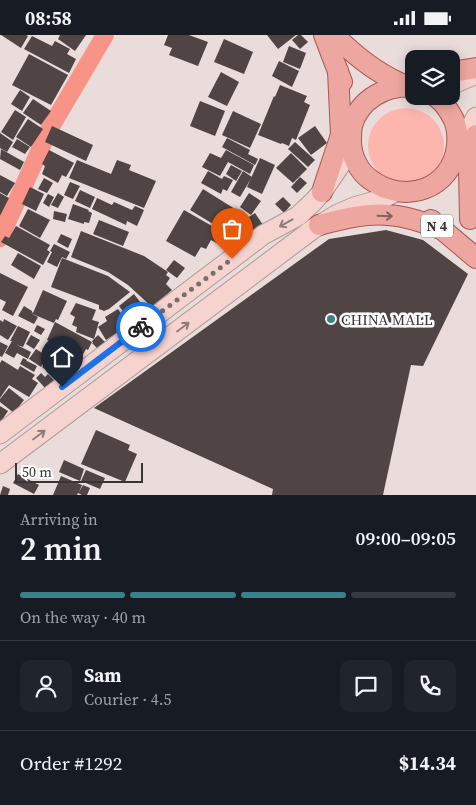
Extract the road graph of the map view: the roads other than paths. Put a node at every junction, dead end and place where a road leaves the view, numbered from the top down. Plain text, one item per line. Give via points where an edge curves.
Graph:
1 (324, 35) edge
2 (334, 35) edge
3 (476, 68) edge
4 (338, 71) junction
5 (460, 71) edge
6 (476, 74) edge
7 (405, 81) edge
8 (460, 81) edge
9 (405, 84) edge
10 (445, 105) edge
11 (476, 117) edge
12 (352, 128) junction
13 (476, 135) edge
14 (455, 156) junction
15 (322, 192) junction
16 (397, 192) junction
17 (319, 225) junction
18 (473, 227) edge
19 (441, 229) junction
20 (476, 258) edge
21 (0, 434) edge
22 (0, 464) edge

1 - 4 main road
2 - 7 main road via 379,73
3 - 5 main road
4 - 12 main road
4 - 15 main road via 340,135
6 - 8 main road
9 - 12 main road via 378,93 366,102
10 - 14 main road via 456,125
11 - 14 main road
12 - 15 main road via 345,158
12 - 16 main road via 351,147 356,163 379,187
13 - 18 main road via 469,169
14 - 16 main road via 448,171 438,181 413,192
14 - 18 main road, N 4 via 459,182
15 -> 21 main road via 298,216 263,235
16 - 17 main road via 354,207
16 - 19 main road, N 4
17 -> 19 main road via 347,218 388,215
22 -> 17 main road
19 - 20 main road, N 4

